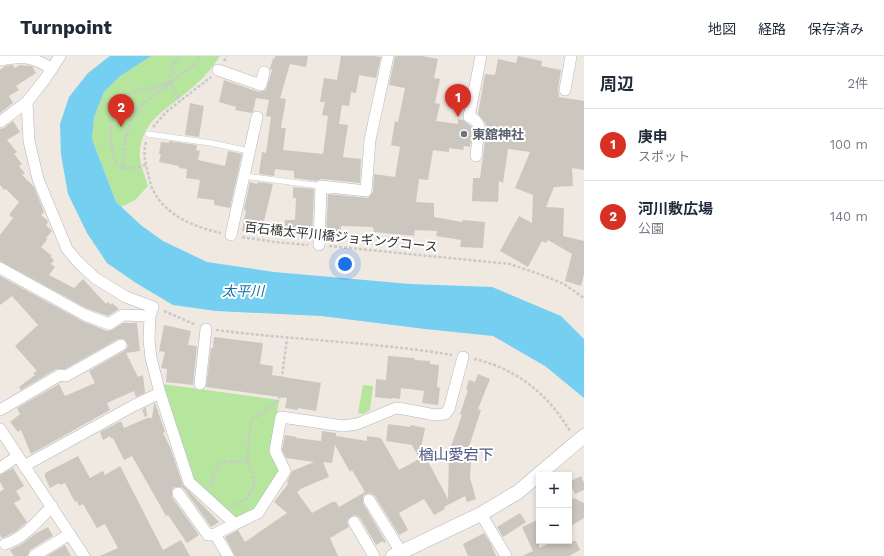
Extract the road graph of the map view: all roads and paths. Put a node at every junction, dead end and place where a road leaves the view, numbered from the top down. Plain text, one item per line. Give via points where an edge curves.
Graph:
1 (60, 56) edge
2 (180, 56) edge
3 (200, 56) edge
4 (227, 56) edge
5 (388, 56) edge
6 (481, 56) edge
7 (571, 56) edge
8 (0, 60) edge
9 (52, 69) junction
10 (218, 70) junction
11 (264, 72) dead end
12 (170, 82) junction
13 (565, 90) dead end
14 (27, 102) junction
15 (180, 102) junction
16 (257, 117) dead end
17 (0, 122) edge
18 (148, 134) junction
19 (249, 151) junction
20 (476, 156) dead end
21 (146, 165) junction
22 (123, 168) junction
23 (244, 176) junction
24 (321, 186) junction
25 (231, 235) junction
26 (319, 245) junction
27 (0, 268) edge
28 (584, 298) edge
29 (152, 312) junction
30 (206, 329) junction
31 (287, 338) junction
32 (120, 344) dead end
33 (463, 357) junction
34 (200, 384) dead end
35 (160, 393) junction
36 (0, 410) edge
37 (0, 429) edge
38 (581, 438) edge
39 (21, 461) junction
40 (247, 461) junction
41 (0, 468) edge
42 (211, 491) dead end
43 (178, 493) dead end
44 (369, 500) dead end
45 (52, 506) junction
46 (229, 508) dead end
47 (481, 514) junction
48 (354, 522) dead end
49 (235, 524) junction
50 (70, 534) junction
51 (215, 534) junction
52 (5, 544) dead end
53 (397, 554) edge
54 (34, 556) edge
55 (84, 556) edge
56 (228, 556) edge
57 (374, 556) edge
58 (506, 556) edge

1 - 9 street
2 - 12 path via 176,60
3 - 12 path
4 - 10 path, 百石橋太平川橋ジョギングコース
5 - 24 street via 370,140 366,191
6 - 20 street via 469,115 479,126
7 - 13 street
8 - 9 street via 23,57 40,61
9 - 14 street
10 - 11 street via 261,84
10 - 15 path, 百石橋太平川橋ジョギングコース
12 - 15 path
12 - 22 path via 139,107 132,118 126,136
12 - 22 path via 127,94 115,107 111,136 116,163
14 - 17 street
14 - 29 street via 29,141 38,179 68,249 95,278
15 - 18 path, 百石橋太平川橋ジョギングコース via 166,112
16 - 19 street
18 - 19 lane
18 - 21 path, 百石橋太平川橋ジョギングコース via 144,156
19 - 23 street
21 - 22 path
21 - 25 path, 百石橋太平川橋ジョギングコース via 156,197 169,210 180,219 203,229
23 - 24 lane
23 - 25 street
24 - 26 street
25 - 26 path, 百石橋太平川橋ジョギングコース via 274,242
26 - 28 path, 百石橋太平川橋ジョギングコース via 510,264 564,284
27 - 29 street via 85,315 109,324 123,315
29 - 30 path
29 - 35 street via 150,352
30 - 31 path
30 - 34 street
31 - 33 path via 425,350
31 - 40 path via 279,400 251,421
32 - 36 street via 66,376 60,375
33 - 38 path via 508,370 519,377 541,395
33 - 49 street via 449,409 445,414 435,415 396,408 357,424 343,426 281,417 275,450 285,471 258,513
35 - 39 street
35 - 49 street via 189,482
37 - 39 street
38 - 47 street via 518,492
39 - 41 street
39 - 45 street
40 - 42 path via 222,462 213,476
40 - 46 path via 254,478 254,486 248,497
43 - 51 street via 208,535
44 - 53 street
45 - 50 street
45 - 52 street via 25,533
47 - 53 street
47 - 58 street
48 - 57 street
49 - 51 street
50 - 54 street
50 - 55 street
51 - 56 street

